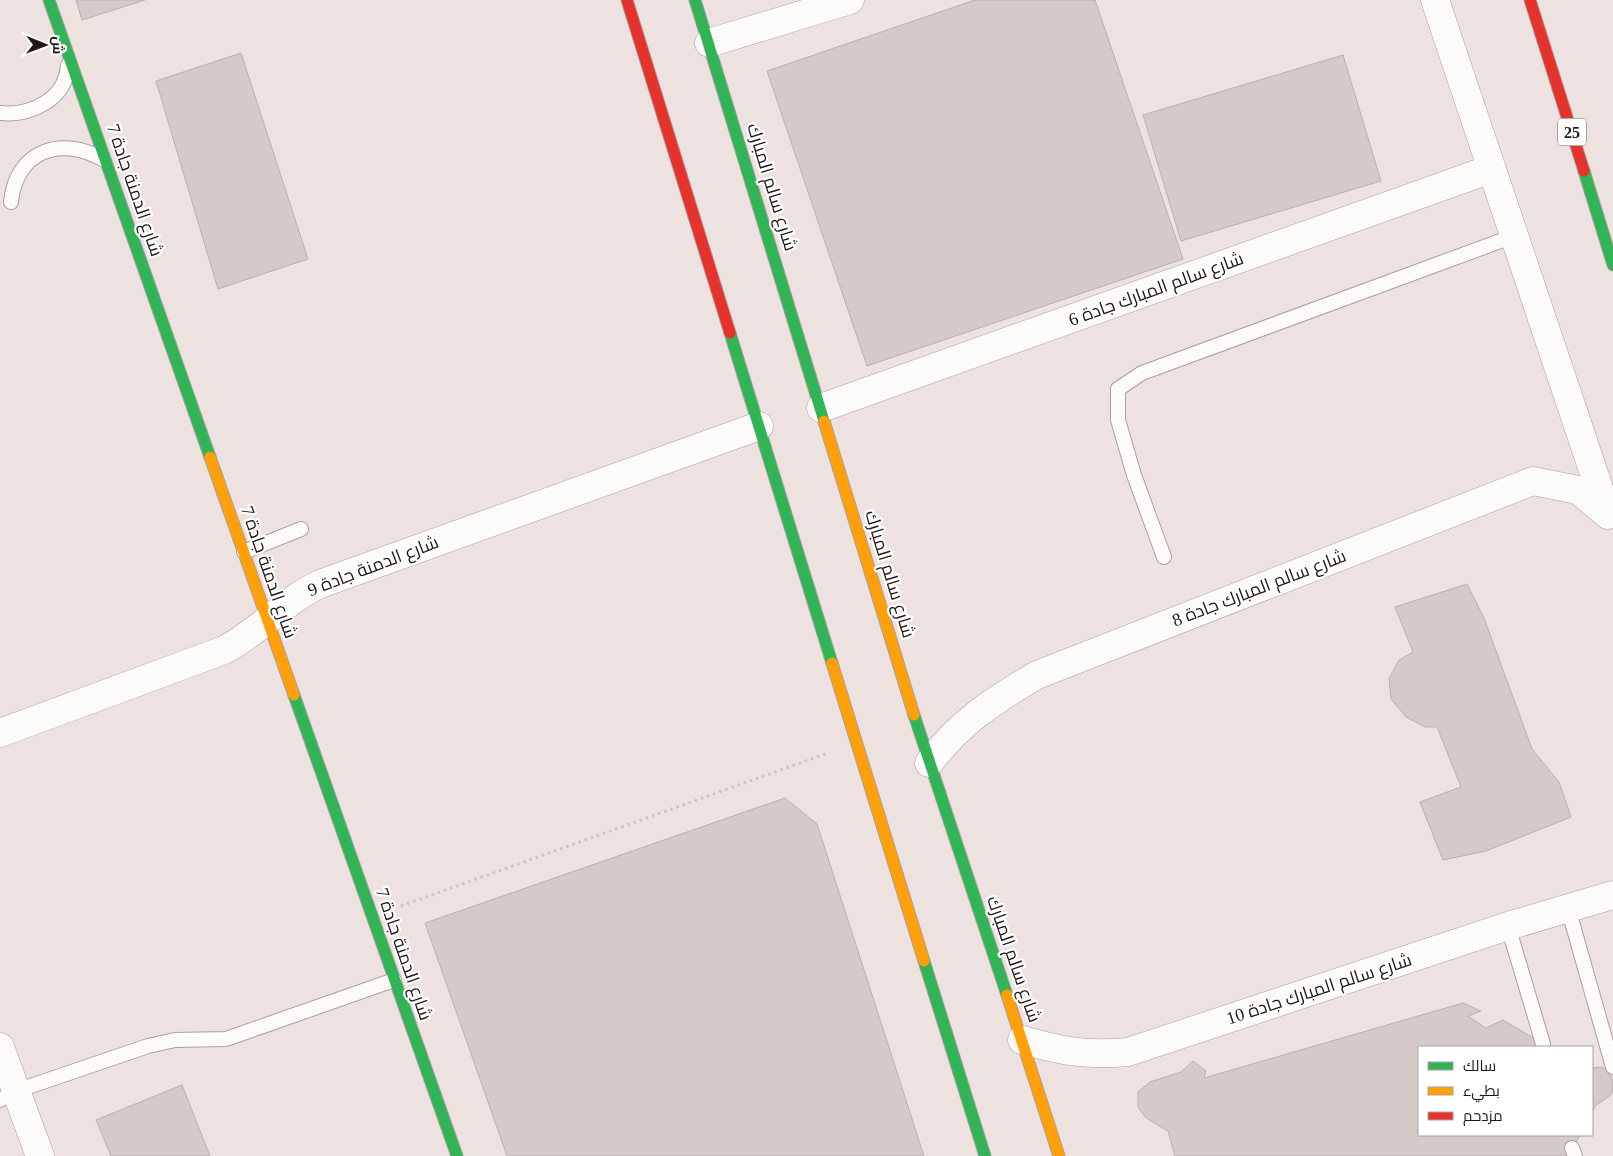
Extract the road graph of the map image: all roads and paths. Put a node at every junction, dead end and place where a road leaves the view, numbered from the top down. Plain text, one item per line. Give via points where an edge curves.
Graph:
1 (49, 0) edge
2 (627, 0) edge
3 (695, 0) edge
4 (850, 0) edge
5 (1435, 0) edge
6 (1530, 0) edge
7 (709, 43) junction
8 (68, 55) junction
9 (0, 113) edge
10 (106, 162) junction
11 (1491, 169) junction
12 (11, 202) dead end
13 (1514, 236) junction
14 (1613, 265) edge
15 (821, 408) junction
16 (759, 426) junction
17 (1610, 523) edge
18 (301, 529) dead end
19 (244, 552) junction
20 (1164, 557) dead end
21 (267, 620) junction
22 (0, 733) edge
23 (858, 743) junction
24 (929, 763) junction
25 (1613, 895) edge
26 (1568, 908) junction
27 (372, 916) junction
28 (1508, 926) junction
29 (394, 980) junction
30 (1022, 1040) junction
31 (1543, 1044) dead end
32 (0, 1047) edge
33 (1613, 1068) edge
34 (8, 1096) edge
35 (40, 1156) edge
36 (457, 1156) edge
37 (985, 1156) edge
38 (1058, 1156) edge

1 - 8 main road, شارع الدمنة جادة 7
2 - 16 main road
3 - 7 main road, شارع سالم المبارك
4 - 7 street
5 - 11 street
6 - 14 main road, 25
7 - 15 main road, شارع سالم المبارك
8 - 9 lane via 68,69 55,96 30,111
8 - 10 main road, شارع الدمنة جادة 7
10 - 12 lane via 73,147 50,149 30,160 22,169 14,184
10 - 19 main road, شارع الدمنة جادة 7
11 - 13 street
11 - 15 street, شارع سالم المبارك جادة 6
13 - 17 street
13 - 20 lane via 1142,374 1118,389 1118,420
15 - 24 main road, شارع سالم المبارك
16 - 21 street, شارع الدمنة جادة 9 via 320,584 292,599
16 - 23 main road
17 - 24 street, شارع سالم المبارك جادة 8 via 1578,490 1533,481 1037,674 985,706 947,740
18 - 19 lane
19 - 21 main road, شارع الدمنة جادة 7
21 - 22 street, شارع الدمنة جادة 9 via 224,650
21 - 27 main road, شارع الدمنة جادة 7
23 - 27 path
23 - 37 main road
24 - 30 main road, شارع سالم المبارك
25 - 26 street, شارع سالم المبارك جادة 10
26 - 28 street, شارع سالم المبارك جادة 10
26 - 33 lane
27 - 29 main road, شارع الدمنة جادة 7
28 - 30 street, شارع سالم المبارك جادة 10 via 1128,1052 1096,1055 1066,1052
28 - 31 lane
29 - 34 lane via 226,1039 175,1040 148,1046
29 - 36 main road, شارع الدمنة جادة 7
30 - 38 main road, شارع سالم المبارك
32 - 34 street
34 - 35 street

